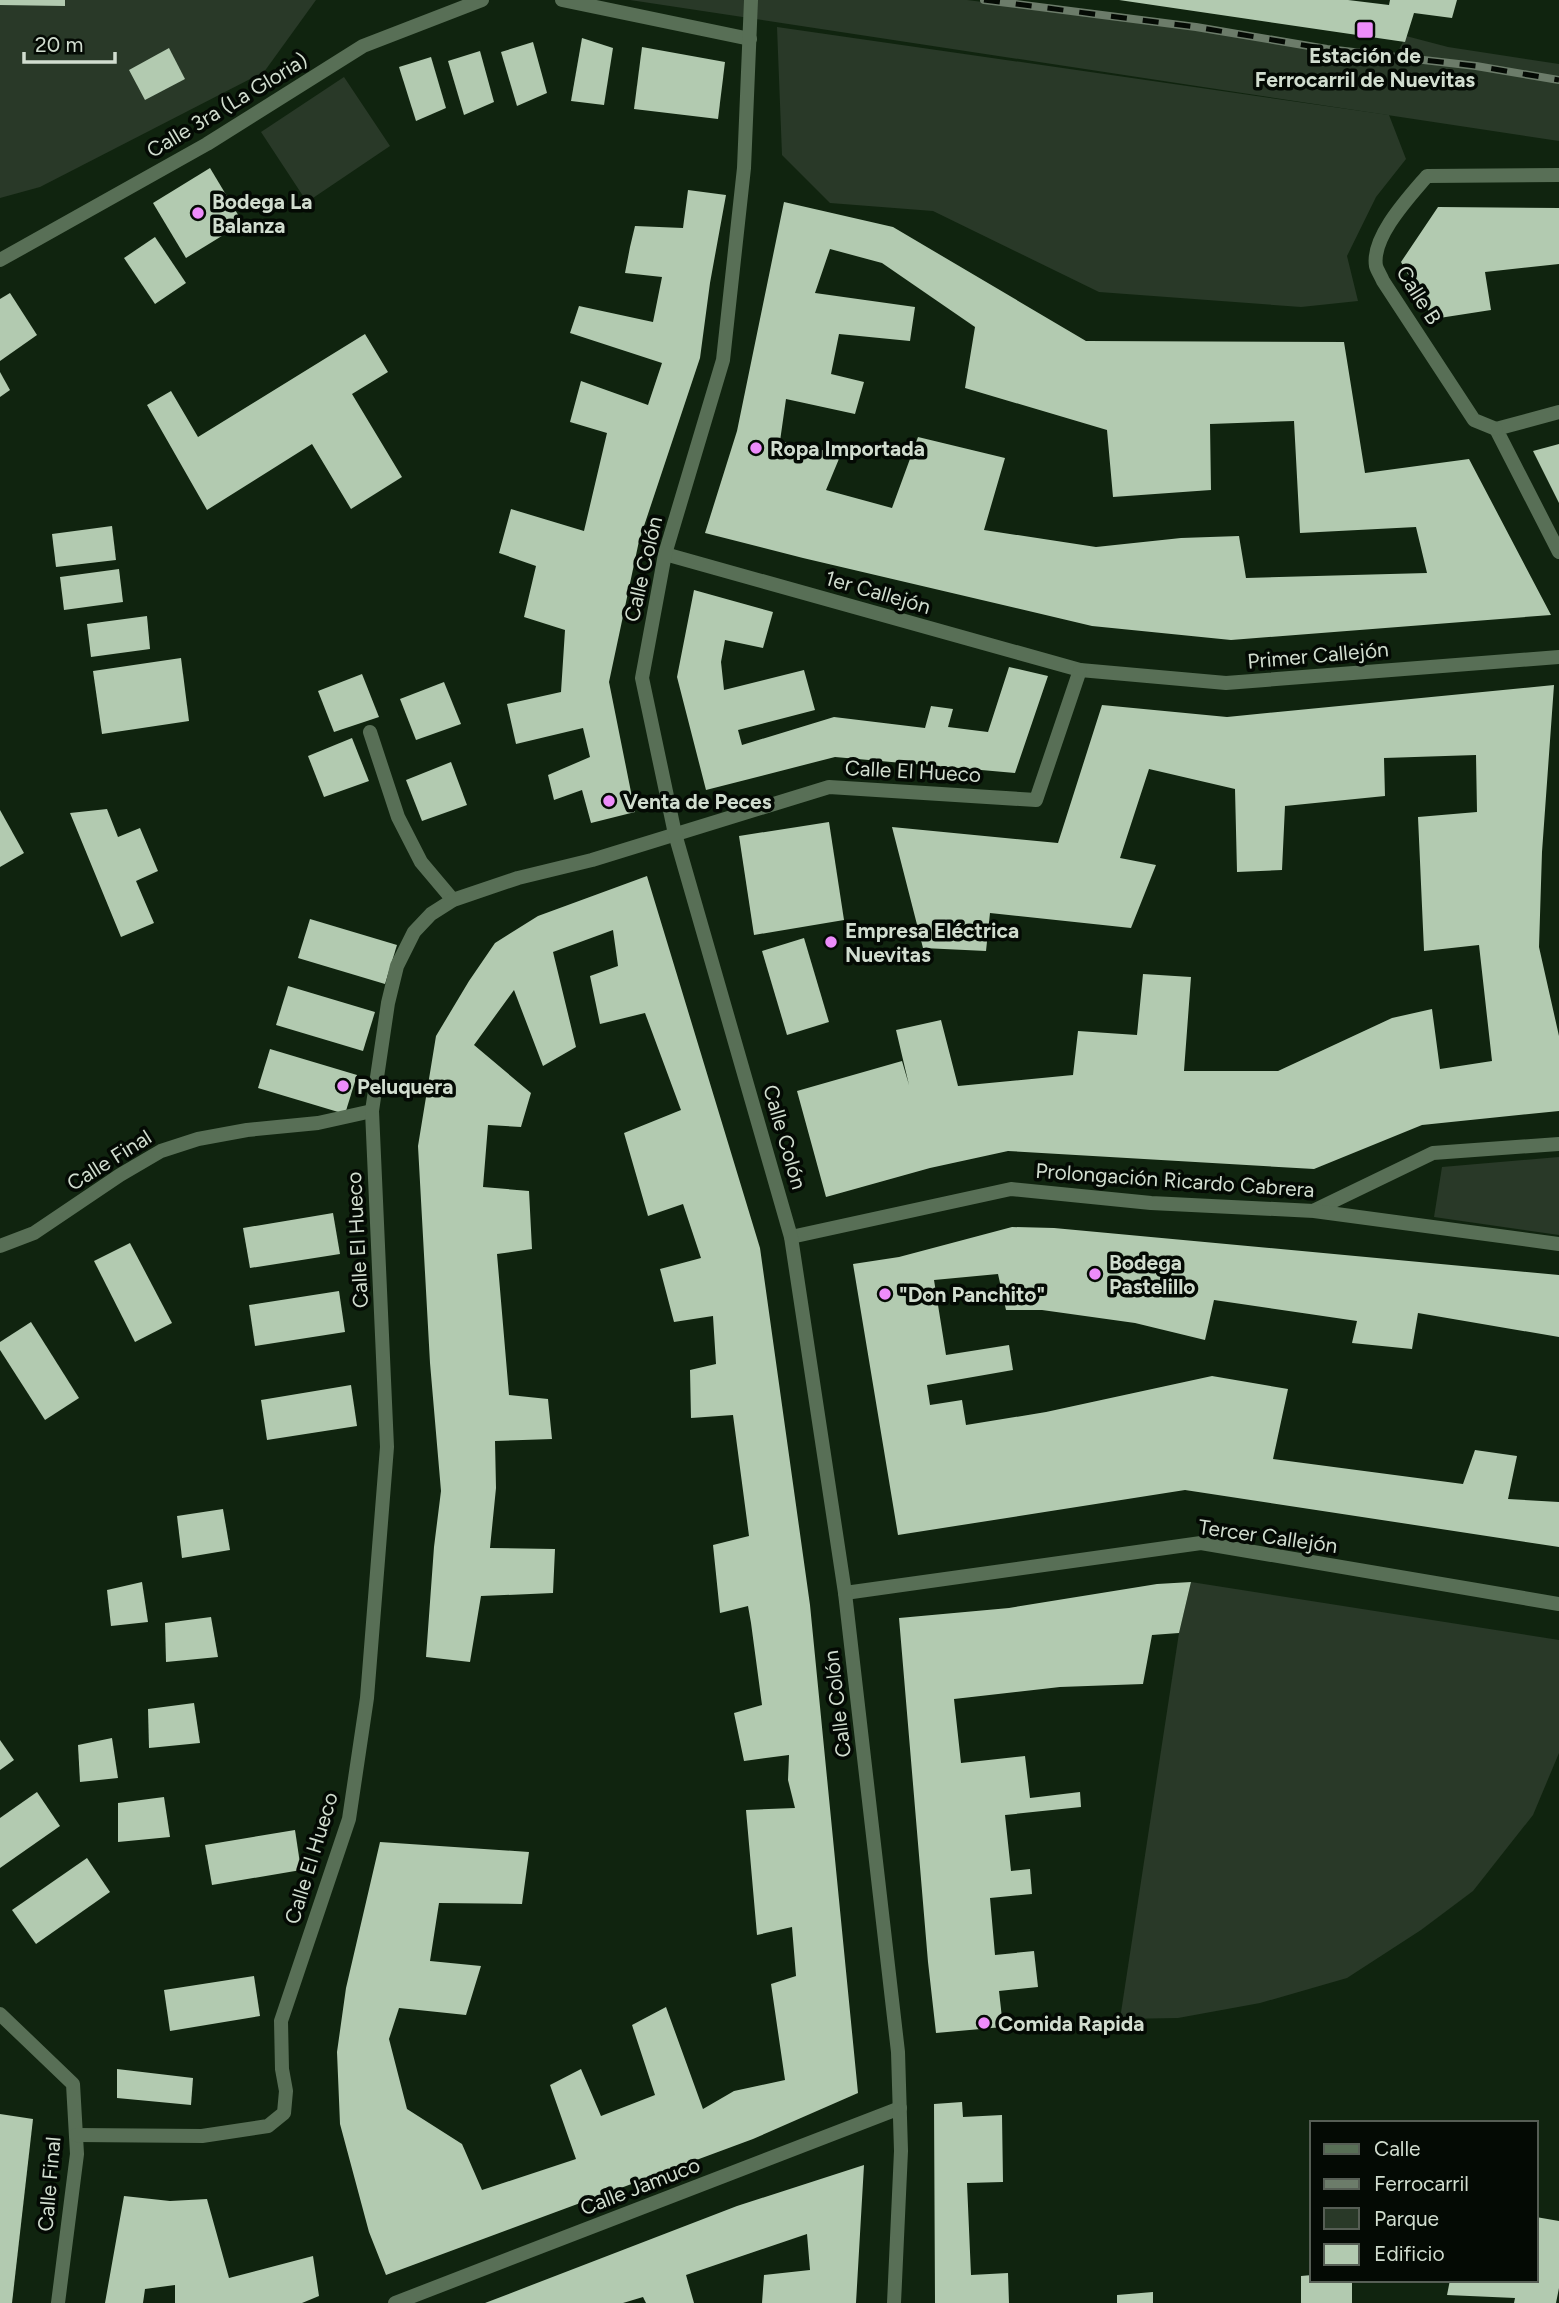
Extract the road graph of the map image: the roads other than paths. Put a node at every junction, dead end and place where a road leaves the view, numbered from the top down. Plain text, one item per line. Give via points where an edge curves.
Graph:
1 (482, 0) edge
2 (562, 0) edge
3 (751, 0) edge
4 (750, 39) junction
5 (1559, 175) edge
6 (0, 260) edge
7 (1559, 412) edge
8 (1496, 429) junction
9 (1559, 552) edge
10 (665, 554) junction
11 (1559, 657) edge
12 (1080, 670) junction
13 (370, 732) dead end
14 (676, 834) junction
15 (453, 900) junction
16 (372, 1111) junction
17 (1559, 1143) edge
18 (1314, 1211) junction
19 (791, 1237) junction
20 (1559, 1244) edge
21 (0, 1246) edge
22 (845, 1593) junction
23 (1559, 1604) edge
24 (0, 2014) edge
25 (900, 2108) junction
26 (76, 2135) junction
27 (58, 2303) edge
28 (395, 2303) edge
29 (894, 2303) edge

1 - 6 street, Calle 3ra (La Gloria) via 363,46 207,144
2 - 4 street
3 - 4 street, Calle Colón
4 - 10 street, Calle Colón via 744,168 723,360
5 - 8 street, Calle B via 1427,176 1391,219 1377,250 1376,265 1383,281 1474,420
7 - 8 street
8 - 9 street
10 - 12 street, 1er Callejón
10 - 14 street, Calle Colón via 642,678
11 - 12 street, Primer Callejón via 1226,683
12 - 14 street, Calle El Hueco via 1036,800 829,787
13 - 15 street via 397,817 421,862
14 - 15 street, Calle El Hueco via 518,877
14 - 19 street, Calle Colón
15 - 16 street, Calle El Hueco via 414,932 397,965
16 - 21 street, Calle Final via 318,1124 198,1139 161,1151 34,1233
16 - 26 street, Calle El Hueco via 387,1447 372,1652 349,1819 281,2021 284,2113 268,2126 202,2136
17 - 18 street via 1433,1153
18 - 19 street, Prolongación Ricardo Cabrera via 1151,1203 1011,1189
18 - 20 street, Prolongación Ricardo Cabrera
19 - 22 street, Calle Colón
22 - 23 street, Tercer Callejón via 1201,1543
22 - 25 street, Calle Colón via 898,2052
24 - 26 street, Calle Final via 73,2084
25 - 28 street, Calle Jamuco
25 - 29 street, Calle Colón
26 - 27 street, Calle Final

